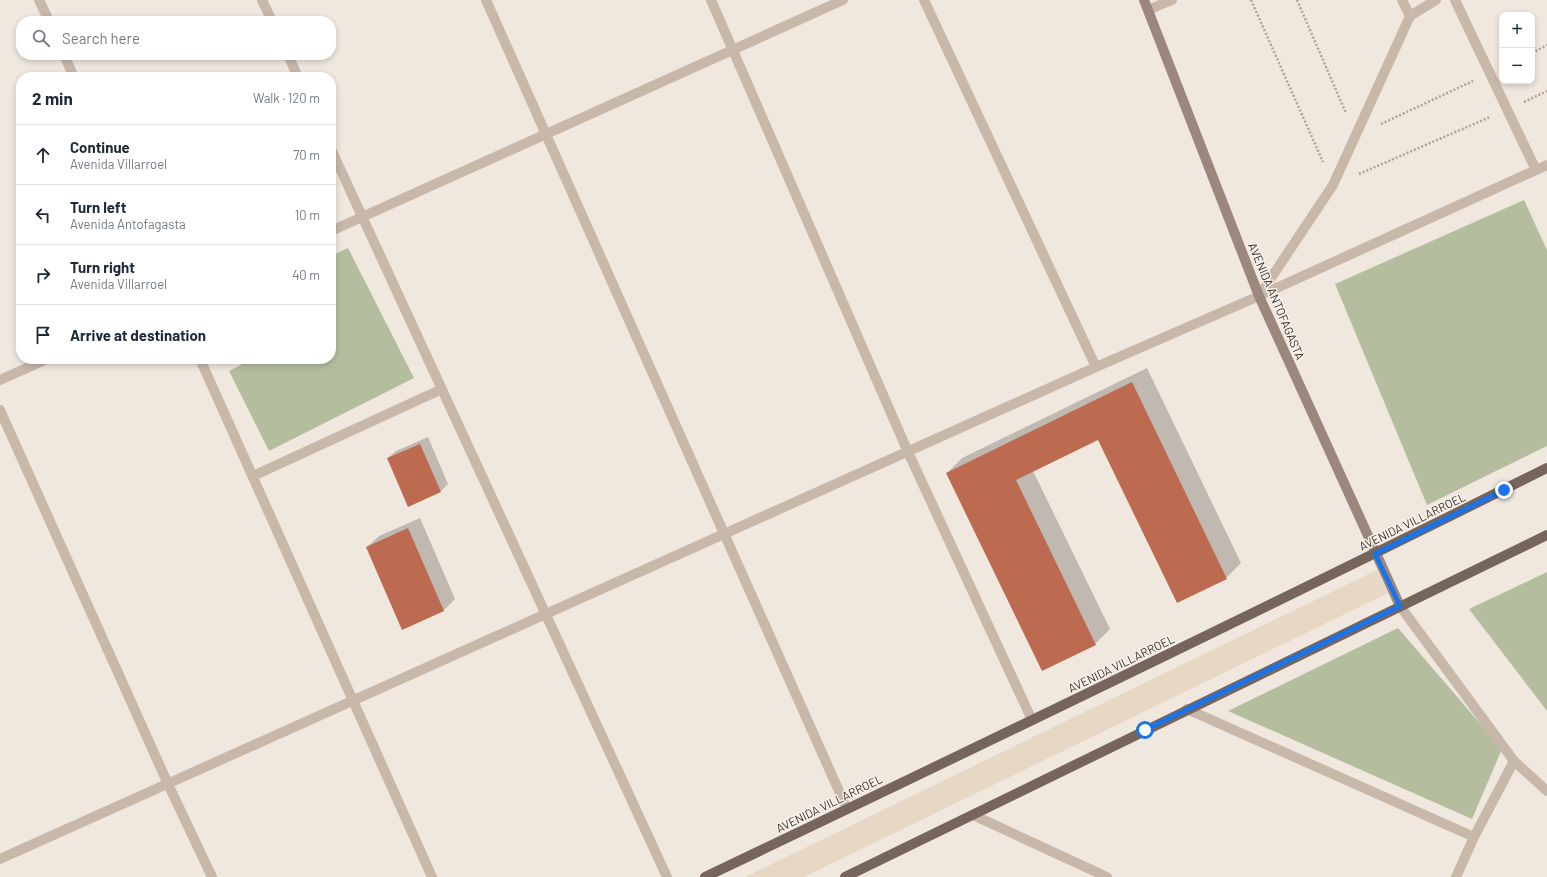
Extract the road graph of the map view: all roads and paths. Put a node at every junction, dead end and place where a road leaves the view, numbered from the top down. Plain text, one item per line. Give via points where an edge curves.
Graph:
1 (39, 0) edge
2 (262, 0) edge
3 (486, 0) edge
4 (711, 0) edge
5 (843, 0) edge
6 (924, 0) edge
7 (1144, 0) edge
8 (1172, 0) edge
9 (1402, 0) edge
10 (1436, 0) edge
11 (1455, 0) edge
12 (1148, 10) junction
13 (47, 16) edge
14 (270, 16) edge
15 (1410, 16) junction
16 (1547, 45) edge
17 (734, 50) junction
18 (1535, 51) edge
19 (66, 60) edge
20 (290, 60) edge
21 (72, 72) edge
22 (296, 72) edge
23 (546, 134) junction
24 (336, 160) edge
25 (1547, 165) edge
26 (1536, 170) junction
27 (362, 217) junction
28 (336, 229) edge
29 (1259, 296) junction
30 (36, 364) edge
31 (202, 364) edge
32 (1096, 367) junction
33 (0, 380) edge
34 (442, 389) junction
35 (0, 410) edge
36 (908, 452) junction
37 (1547, 468) edge
38 (253, 476) junction
39 (724, 535) junction
40 (1547, 535) edge
41 (1375, 554) junction
42 (1400, 606) junction
43 (545, 615) junction
44 (353, 701) junction
45 (1187, 710) junction
46 (1032, 720) junction
47 (1514, 761) junction
48 (168, 784) junction
49 (1547, 791) edge
50 (847, 809) junction
51 (973, 815) junction
52 (1474, 837) junction
53 (0, 859) edge
54 (212, 877) edge
55 (432, 877) edge
56 (667, 877) edge
57 (705, 877) edge
58 (845, 877) edge
59 (1107, 877) edge
60 (1456, 877) edge

1 - 13 street
2 - 14 street
3 - 23 street
4 - 17 street
5 - 17 street
6 - 32 street
7 - 12 main road, AVENIDA ANTOFAGASTA
8 - 12 street
9 - 15 street
10 - 15 street
11 - 26 street
12 - 29 main road, AVENIDA ANTOFAGASTA
15 - 29 street via 1333,185
16 - 18 path
17 - 23 street
17 - 36 street
19 - 21 street
20 - 22 street
23 - 27 street
23 - 39 street
24 - 27 street
25 - 26 street
26 - 29 street
27 - 28 street
27 - 34 street
29 - 32 street
29 - 41 main road, AVENIDA ANTOFAGASTA
30 - 33 street
31 - 38 street
32 - 36 street
34 - 38 street
34 - 43 street
35 - 48 street
36 - 39 street
36 - 46 street
37 - 41 main road, AVENIDA VILLARROEL
38 - 44 street
39 - 43 street
39 - 50 street
40 - 42 main road
41 - 42 main road, AVENIDA ANTOFAGASTA
41 - 46 main road, AVENIDA VILLARROEL
42 - 45 main road
42 - 47 street
43 - 44 street
43 - 56 street
44 - 48 street
44 - 55 street
45 - 51 main road
45 - 52 street
46 - 50 main road, AVENIDA VILLARROEL
47 - 49 street
47 - 52 street
48 - 53 street
48 - 54 street
50 - 57 main road, AVENIDA VILLARROEL
51 - 58 main road
51 - 59 street
52 - 60 street

